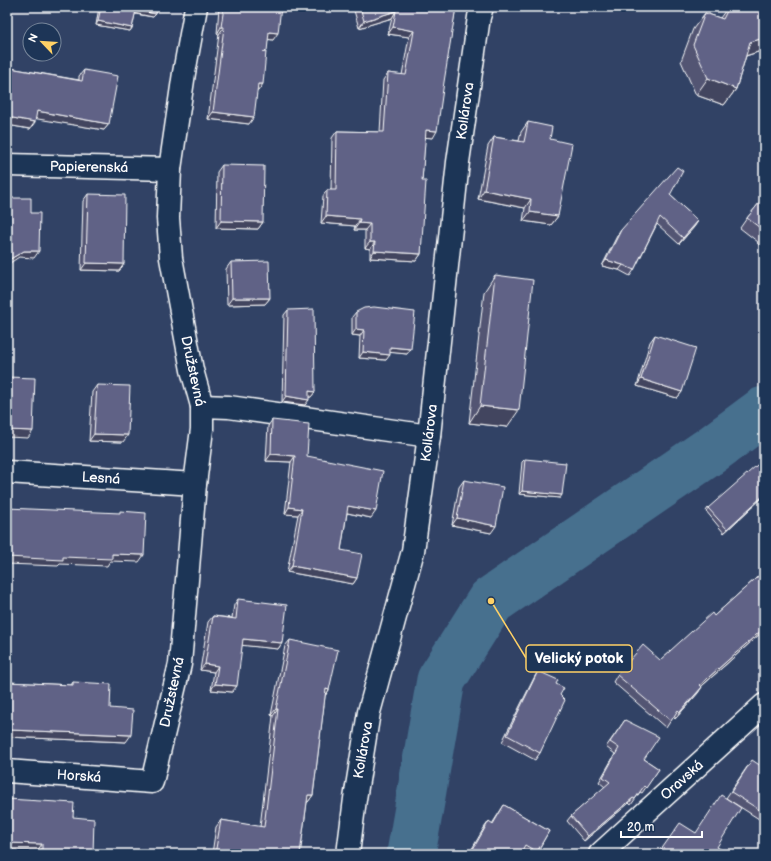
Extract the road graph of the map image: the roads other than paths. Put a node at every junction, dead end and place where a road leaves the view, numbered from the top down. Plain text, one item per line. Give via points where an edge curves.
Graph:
1 (196, 7) edge
2 (482, 7) edge
3 (7, 165) edge
4 (170, 169) junction
5 (202, 406) junction
6 (429, 436) junction
7 (7, 472) edge
8 (195, 484) junction
9 (764, 706) edge
10 (7, 771) edge
11 (152, 782) joint
12 (348, 854) edge
13 (600, 854) edge

1 - 4 street, Družstevná
2 - 6 street, Kollárova via 458,162
3 - 4 street, Papierenská
4 - 5 street, Družstevná via 168,218 171,258 192,370
5 - 6 street via 228,407
5 - 8 street, Družstevná via 202,429
6 - 12 street, Kollárova via 413,552 370,712
7 - 8 street, Lesná
8 - 11 street, Družstevná via 180,664
9 - 13 street, Oravská
10 - 11 street, Horská

